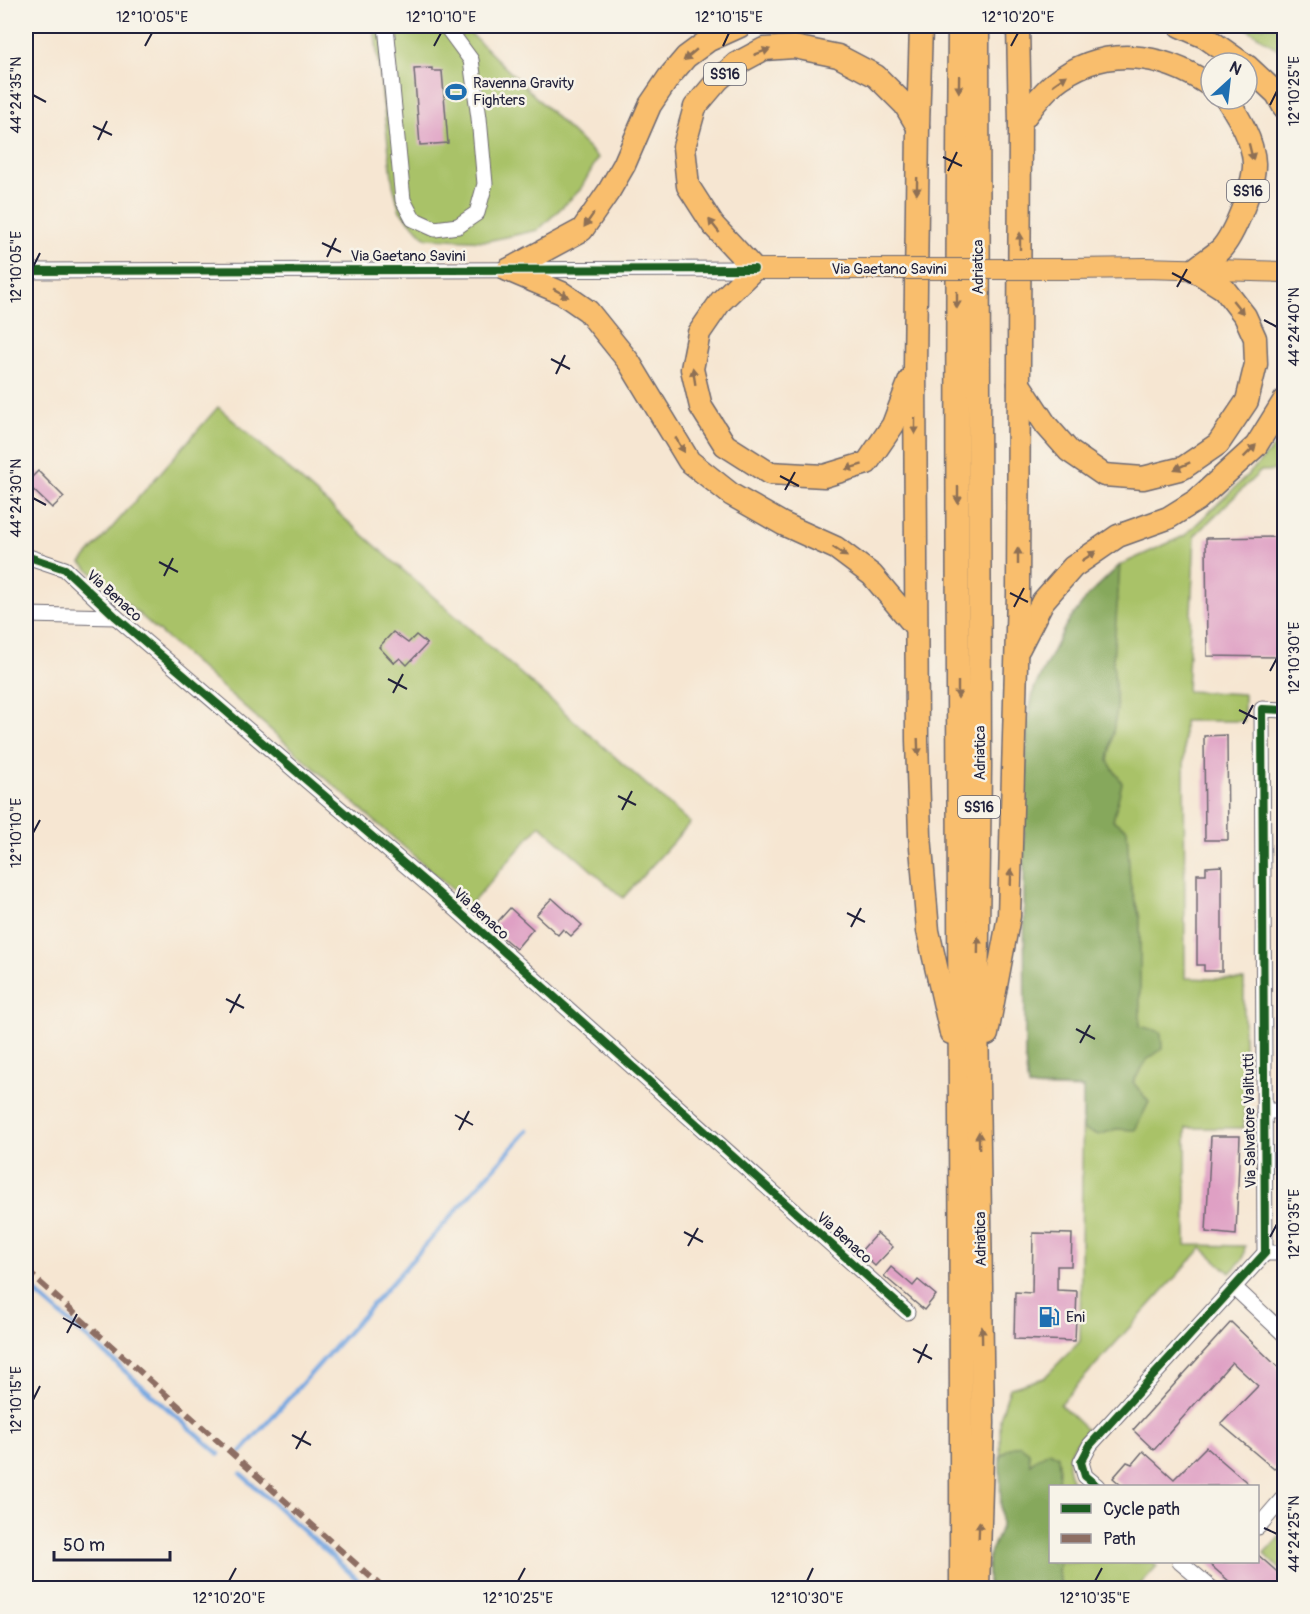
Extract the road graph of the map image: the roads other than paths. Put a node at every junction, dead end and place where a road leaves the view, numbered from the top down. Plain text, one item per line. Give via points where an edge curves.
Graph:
1 (386, 26) edge
2 (446, 26) edge
3 (740, 26) edge
4 (921, 26) edge
5 (959, 26) edge
6 (978, 26) edge
7 (1018, 26) edge
8 (1180, 26) edge
9 (1225, 51) edge
10 (1259, 77) edge
11 (1199, 78) edge
12 (1284, 107) edge
13 (1234, 111) edge
14 (1020, 123) junction
15 (918, 127) junction
16 (754, 269) junction
17 (507, 270) junction
18 (1194, 270) junction
19 (26, 271) edge
20 (1284, 272) edge
21 (915, 367) junction
22 (1019, 384) junction
23 (1284, 401) edge
24 (26, 556) edge
25 (26, 615) edge
26 (116, 617) junction
27 (915, 626) junction
28 (1017, 652) junction
29 (1284, 710) edge
30 (970, 1079) junction
31 (1263, 1111) junction
32 (1284, 1111) edge
33 (1284, 1252) edge
34 (1265, 1253) junction
35 (1234, 1287) junction
36 (907, 1312) dead end
37 (1284, 1334) edge
38 (1096, 1485) edge
39 (1284, 1497) edge
40 (1259, 1525) edge
41 (1181, 1563) edge
42 (961, 1588) edge
43 (978, 1588) edge
44 (1210, 1588) edge

1 - 2 street via 403,200 413,219 435,229 458,226 477,213 485,184 471,60
3 -> 17 highway, SS16 via 708,40 669,77 650,105 624,165 582,230
4 - 15 highway, SS16
5 -> 30 highway, Adriatica / SS16 via 957,427
30 -> 6 highway, Adriatica / SS16 via 977,959 980,742
7 - 14 highway, SS16
8 - 9 highway
10 - 12 highway
14 -> 11 highway via 1053,85 1084,64 1123,56 1160,60
13 -> 18 highway, SS16 via 1245,130 1254,164 1247,196 1238,222 1221,249
22 -> 14 highway, SS16
16 -> 15 highway, SS16 via 713,225 688,186 684,147 695,107 736,64 764,49 794,47 838,56 876,76 905,105
15 -> 21 highway, SS16
16 - 17 street, Via Gaetano Savini
16 - 18 main road, Via Gaetano Savini, bridge
21 -> 16 highway, SS16 via 893,425 867,463 824,476 769,473 725,445 701,407 692,369 699,333 721,301
17 - 19 street, Via Gaetano Savini
17 -> 27 highway via 562,292 588,311 628,362 689,461 732,495 836,548 872,574
18 - 20 main road, Via Gaetano Savini
18 -> 22 highway via 1224,289 1245,316 1255,338 1256,364 1247,401 1218,444 1183,468 1143,478 1104,475 1069,451
21 -> 27 highway, SS16
28 -> 22 highway, SS16
28 -> 23 highway, SS16 via 1043,602 1073,567 1118,536 1168,518 1197,500 1256,447
24 - 26 street, Via Benaco via 65,570
25 - 26 street, Via Benaco
26 - 36 street, Via Benaco via 437,892
27 -> 30 highway, SS16 via 920,836 928,931
30 -> 28 highway, SS16 via 1010,916
29 - 31 street, Via Salvatore Valitutti via 1263,709
30 - 42 highway, Adriatica / SS16
43 -> 30 highway, Adriatica / SS16 via 982,1423
31 - 32 street
31 - 34 street, Via Salvatore Valitutti
33 - 34 street
34 - 35 street
35 - 37 street
35 - 38 street via 1090,1445 1081,1462 1085,1476
39 - 40 street
41 - 44 street

